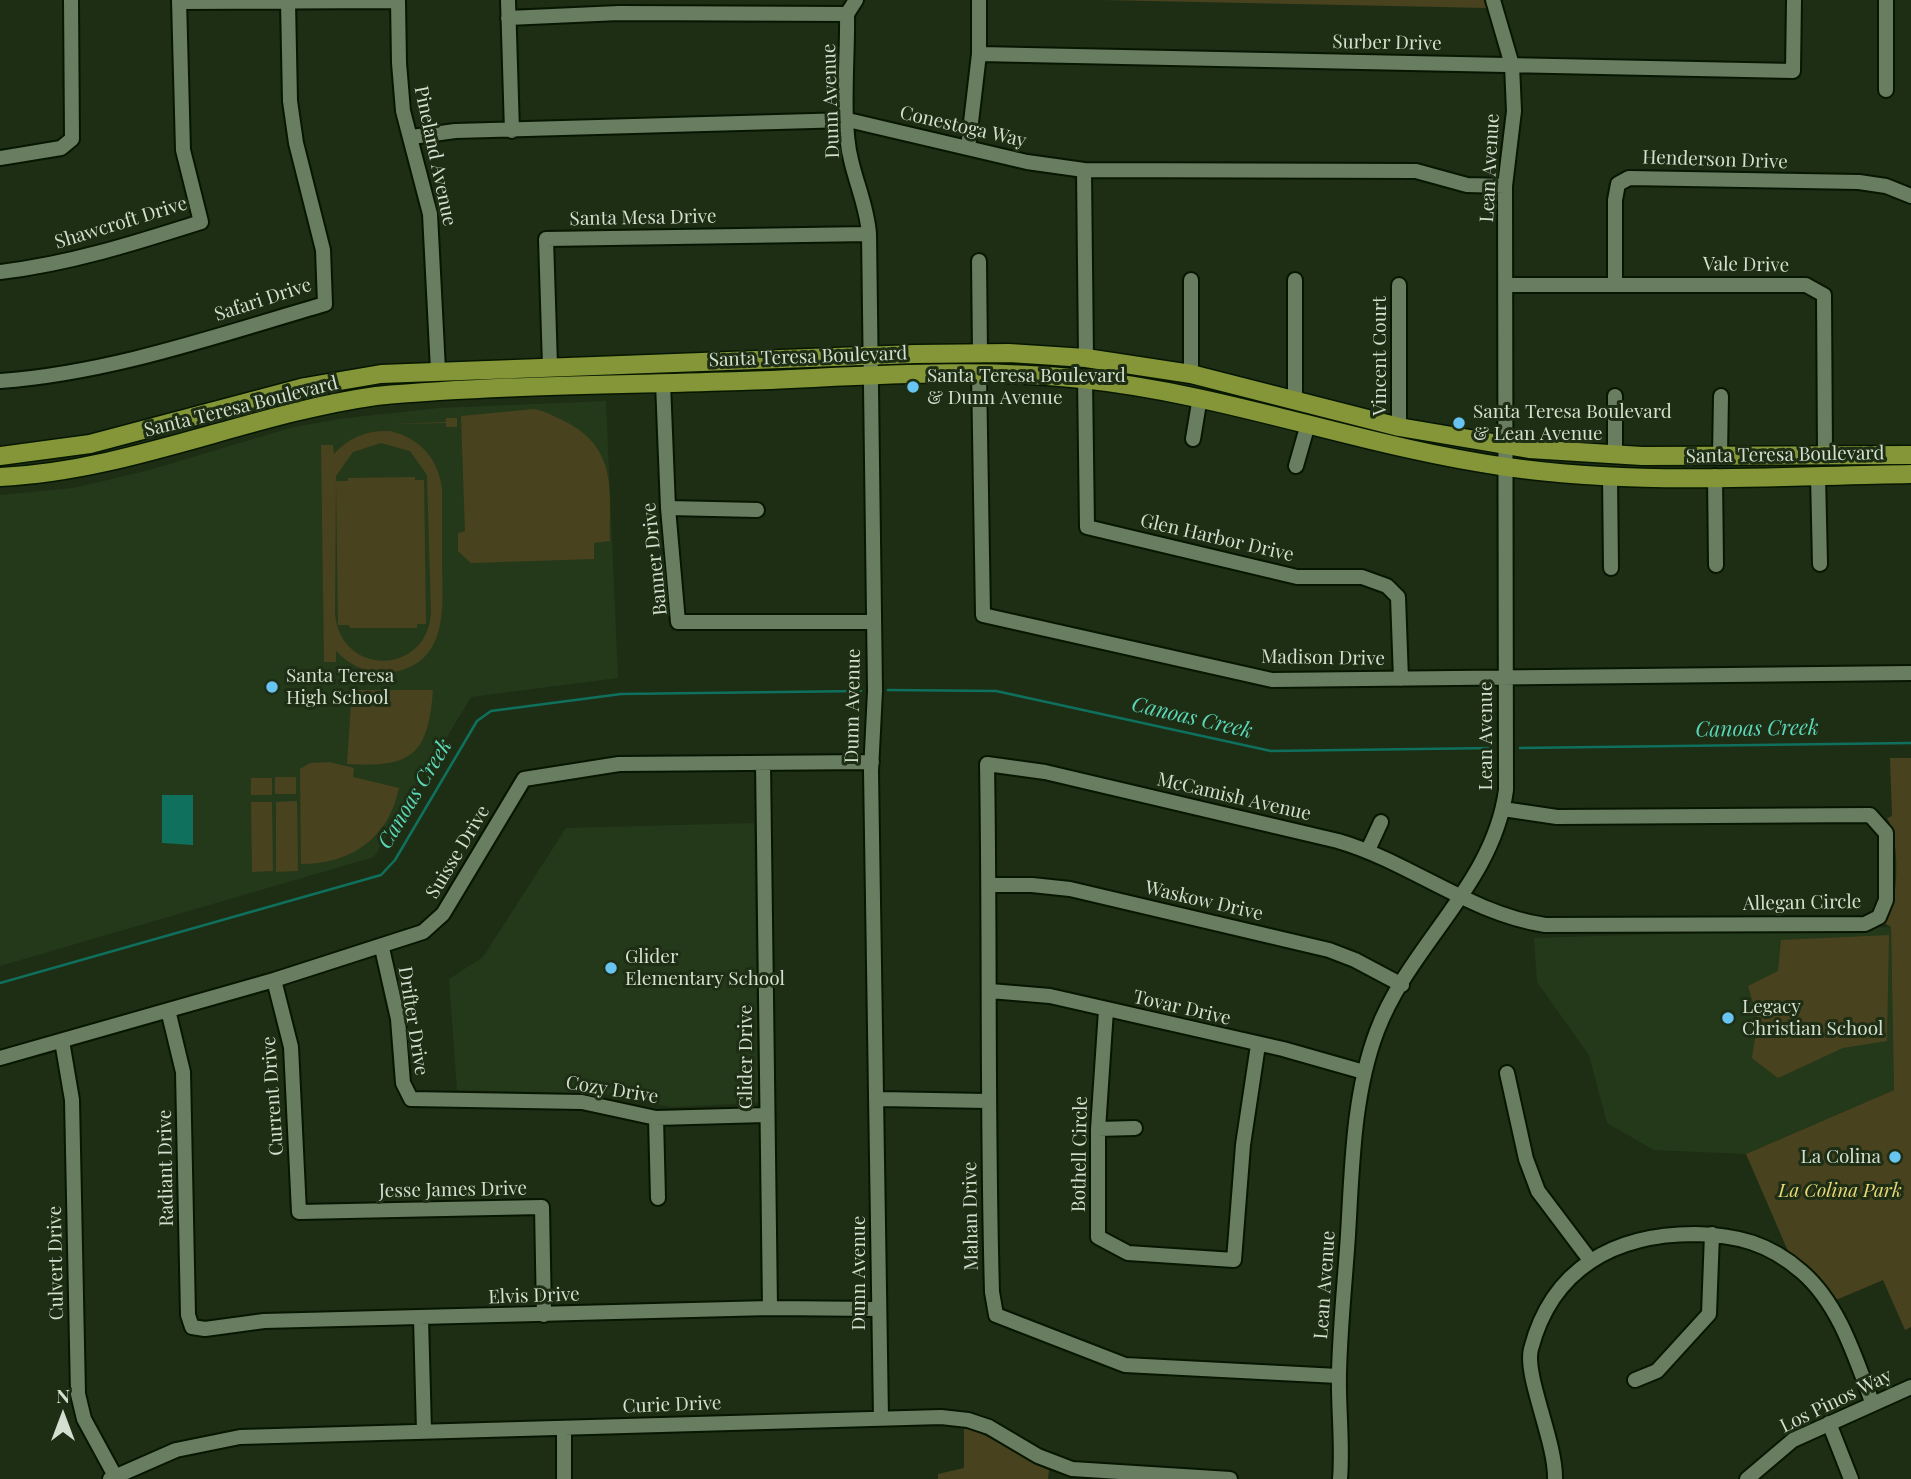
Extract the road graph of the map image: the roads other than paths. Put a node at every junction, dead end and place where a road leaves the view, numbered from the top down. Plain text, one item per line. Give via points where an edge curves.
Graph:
1 (71, 0) edge
2 (508, 0) edge
3 (856, 0) edge
4 (979, 0) edge
5 (1493, 0) edge
6 (1794, 0) edge
7 (1886, 0) edge
8 (179, 1) edge
9 (288, 2) edge
10 (619, 7) edge
11 (728, 7) edge
12 (847, 14) junction
13 (508, 18) junction
14 (979, 54) junction
15 (1512, 65) junction
16 (1886, 90) dead end
17 (848, 120) junction
18 (512, 131) junction
19 (412, 136) junction
20 (968, 148) junction
21 (0, 158) edge
22 (1084, 170) junction
23 (1505, 186) junction
24 (1911, 195) edge
25 (869, 234) junction
26 (979, 261) dead end
27 (0, 272) edge
28 (1191, 280) dead end
29 (1295, 280) dead end
30 (1615, 284) junction
31 (1399, 285) dead end
32 (1506, 285) junction
33 (980, 353) junction
34 (870, 356) junction
35 (1086, 358) junction
36 (550, 366) junction
37 (438, 370) junction
38 (979, 373) junction
39 (1191, 374) junction
40 (870, 376) junction
41 (1085, 379) junction
42 (0, 381) edge
43 (663, 383) junction
44 (1615, 396) dead end
45 (1721, 396) dead end
46 (1200, 397) junction
47 (1295, 400) junction
48 (1308, 424) junction
49 (1399, 427) junction
50 (1193, 439) dead end
51 (1507, 446) junction
52 (1911, 454) edge
53 (1825, 455) junction
54 (0, 456) edge
55 (1615, 456) junction
56 (1720, 456) junction
57 (1296, 466) dead end
58 (1506, 467) junction
59 (1911, 474) edge
60 (1818, 475) junction
61 (1610, 476) junction
62 (1715, 476) junction
63 (0, 477) edge
64 (668, 508) junction
65 (757, 510) dead end
66 (1820, 564) dead end
67 (1716, 565) dead end
68 (1611, 568) dead end
69 (873, 622) junction
70 (1911, 673) edge
71 (1505, 676) junction
72 (1402, 679) junction
73 (872, 762) junction
74 (763, 763) junction
75 (987, 764) joint
76 (1503, 809) junction
77 (1381, 822) dead end
78 (1368, 850) junction
79 (989, 885) junction
80 (1462, 896) junction
81 (382, 948) junction
82 (274, 980) junction
83 (1402, 985) junction
84 (989, 991) junction
85 (168, 1010) junction
86 (1106, 1010) junction
87 (62, 1041) junction
88 (1258, 1045) junction
89 (0, 1058) edge
90 (1364, 1072) junction
91 (1507, 1073) dead end
92 (879, 1098) junction
93 (411, 1099) joint
94 (987, 1101) junction
95 (766, 1115) junction
96 (656, 1118) junction
97 (1135, 1128) dead end
98 (1098, 1129) junction
99 (658, 1198) dead end
100 (299, 1212) joint
101 (1712, 1234) junction
102 (1590, 1260) junction
103 (770, 1308) junction
104 (878, 1309) junction
105 (544, 1315) junction
106 (421, 1318) junction
107 (192, 1326) joint
108 (1338, 1376) junction
109 (1635, 1380) dead end
110 (1911, 1387) edge
111 (1872, 1402) junction
112 (881, 1418) junction
113 (1829, 1423) junction
114 (564, 1428) junction
115 (424, 1431) junction
116 (1160, 1477) edge
117 (113, 1478) edge
118 (564, 1479) edge
119 (1230, 1479) edge
120 (1340, 1479) edge
121 (1555, 1479) edge
122 (1746, 1479) edge
123 (1851, 1479) edge

1 - 21 street via 72,139 61,148
2 - 13 street
3 - 12 street
4 - 14 street
5 - 15 street, Lean Avenue
6 - 15 street, Surber Drive via 1793,71
7 - 16 street
8 - 9 street, Pineland Avenue
8 - 27 street, Shawcroft Drive via 183,150 201,222 112,250
9 - 19 street, Pineland Avenue via 398,1 403,111
9 - 42 street, Safari Drive via 290,101 323,250 325,304 153,354 51,376
10 - 11 street
10 - 13 street
11 - 12 street
12 - 17 street, Dunn Avenue
13 - 18 street
14 - 15 street, Surber Drive
14 - 20 street
15 - 23 street, Lean Avenue via 1514,111
17 - 18 street, Conestoga Way
17 - 20 street, Conestoga Way
17 - 25 street, Dunn Avenue via 850,159 864,198
18 - 19 street, Conestoga Way
19 - 37 street, Pineland Avenue via 430,214
20 - 22 street, Conestoga Way
22 - 23 street, Conestoga Way via 1416,171 1467,185
22 - 35 street
23 - 32 street, Lean Avenue
24 - 30 street, Henderson Drive via 1860,182 1629,178 1618,184 1615,200
25 - 34 street, Dunn Avenue
25 - 36 street, Santa Mesa Drive via 545,239
26 - 33 street
28 - 39 street
29 - 47 street
30 - 32 street, Vale Drive
30 - 53 street, Vale Drive via 1806,285 1824,295
31 - 49 street, Vincent Court
32 - 51 street, Lean Avenue
33 - 34 main road, Santa Teresa Boulevard
33 - 35 main road, Santa Teresa Boulevard
34 - 36 main road, Santa Teresa Boulevard
34 - 40 street, Dunn Avenue
35 - 39 main road, Santa Teresa Boulevard
36 - 37 main road, Santa Teresa Boulevard
37 - 54 main road, Santa Teresa Boulevard via 335,381 90,444
38 - 40 main road, Santa Teresa Boulevard
38 - 41 main road, Santa Teresa Boulevard
38 - 72 street, Madison Drive via 983,615 1272,680
39 - 47 main road, Santa Teresa Boulevard
40 - 43 main road, Santa Teresa Boulevard
40 - 69 street, Dunn Avenue
41 - 46 main road, Santa Teresa Boulevard
41 - 72 street, Glen Harbor Drive via 1087,527 1297,577 1376,580 1398,597
43 - 63 main road, Santa Teresa Boulevard via 365,398 295,411 116,461
43 - 64 street, Banner Drive
44 - 55 street
45 - 56 street
46 - 48 main road, Santa Teresa Boulevard
46 - 50 street
47 - 49 main road, Santa Teresa Boulevard
48 - 57 street
48 - 58 main road, Santa Teresa Boulevard via 1404,449
49 - 51 main road, Santa Teresa Boulevard
51 - 55 main road, Santa Teresa Boulevard
51 - 58 street, Lean Avenue
52 - 53 main road, Santa Teresa Boulevard
53 - 56 main road, Santa Teresa Boulevard
55 - 56 main road, Santa Teresa Boulevard
58 - 61 main road, Santa Teresa Boulevard
58 - 71 street, Lean Avenue
59 - 60 main road, Santa Teresa Boulevard
60 - 62 main road, Santa Teresa Boulevard
60 - 66 street
61 - 62 main road, Santa Teresa Boulevard
61 - 68 street
62 - 67 street
64 - 65 street
64 - 69 street, Banner Drive via 678,622
69 - 73 street, Dunn Avenue
70 - 71 street, Madison Drive
71 - 72 street, Madison Drive
71 - 76 street, Lean Avenue
73 - 74 street, Suisse Drive
73 - 92 street, Dunn Avenue
74 - 81 street, Suisse Drive via 619,764 524,779 433,926
74 - 95 street, Glider Drive
75 - 78 street, McCamish Avenue via 1045,772
75 - 79 street, Mahan Drive
76 - 80 street, Lean Avenue via 1483,864
76 - 80 street, Allegan Circle via 1557,817 1870,815 1886,833 1886,900 1879,917 1865,923 1558,926 1520,921
77 - 78 street
78 - 80 street, McCamish Avenue
79 - 83 street, Waskow Drive via 1070,889 1315,947 1355,960
79 - 84 street, Mahan Drive
80 - 83 street, Lean Avenue
81 - 82 street, Suisse Drive
81 - 93 street, Drifter Drive via 398,1019 403,1083
82 - 85 street, Suisse Drive
82 - 100 street, Current Drive via 291,1047
83 - 90 street, Lean Avenue via 1378,1029
84 - 86 street, Tovar Drive via 1050,996
84 - 94 street, Mahan Drive
85 - 87 street, Suisse Drive
85 - 107 street, Radiant Drive via 183,1072 188,1315
86 - 88 street, Tovar Drive
86 - 98 street, Bothell Circle
87 - 89 street, Suisse Drive
87 - 117 street, Culvert Drive via 72,1100 78,1394 84,1419
88 - 90 street, Tovar Drive
88 - 98 street, Bothell Circle via 1243,1145 1234,1260 1128,1253 1098,1237
90 - 108 street, Lean Avenue via 1351,1180
91 - 102 street via 1538,1191
92 - 94 street
92 - 104 street, Dunn Avenue
93 - 96 street, Cozy Drive via 582,1102
94 - 108 street, Mahan Drive via 996,1315 1125,1365
95 - 96 street, Cozy Drive
95 - 103 street, Glider Drive
96 - 99 street
97 - 98 street
100 - 105 street, Jesse James Drive via 542,1207
101 - 102 street via 1654,1235
101 - 109 street via 1709,1314 1657,1371
101 - 111 street via 1760,1243 1816,1285 1835,1312
102 - 121 street via 1554,1297 1530,1354 1555,1456
103 - 104 street, Elvis Drive
103 - 105 street, Elvis Drive
104 - 112 street, Dunn Avenue
105 - 106 street, Elvis Drive
106 - 107 street, Elvis Drive
106 - 115 street
108 - 120 street, Lean Avenue via 1343,1444
110 - 111 street, Los Pinos Way
111 - 113 street, Los Pinos Way
112 - 114 street, Curie Drive
112 - 116 street, Curie Drive via 968,1420 1072,1469
113 - 122 street, Los Pinos Way via 1793,1440
113 - 123 street
114 - 115 street, Curie Drive
114 - 118 street
115 - 117 street, Curie Drive via 240,1437 176,1450
116 - 119 street, Curie Drive

